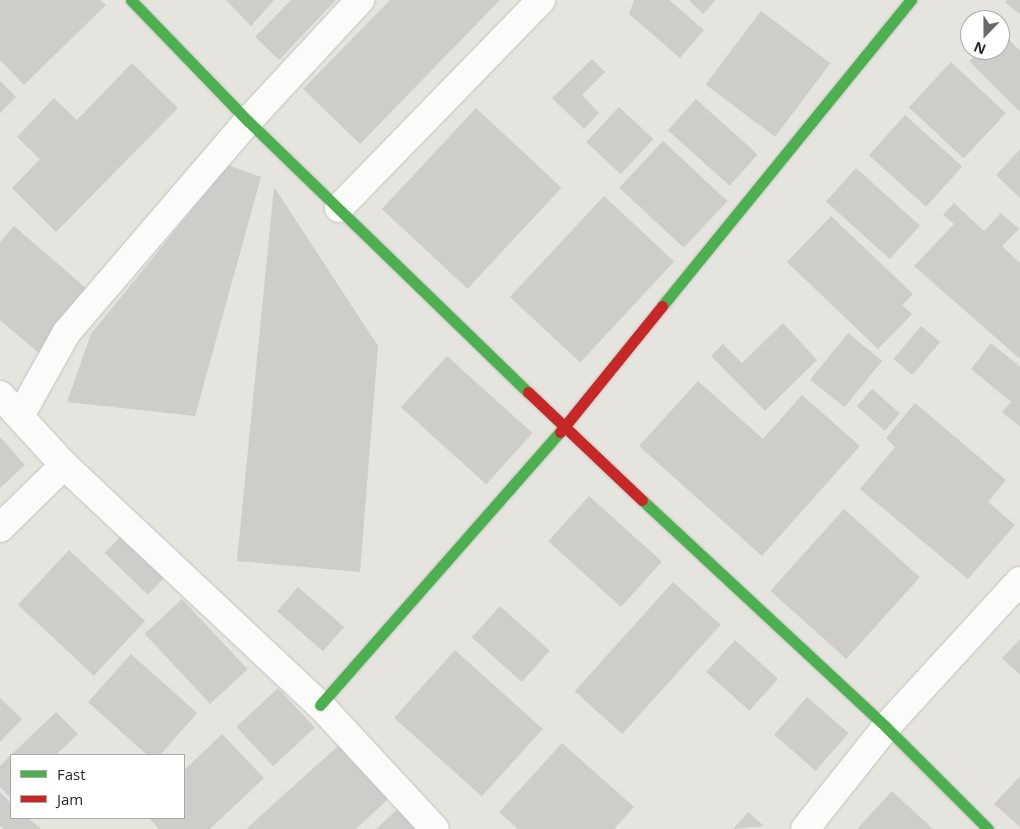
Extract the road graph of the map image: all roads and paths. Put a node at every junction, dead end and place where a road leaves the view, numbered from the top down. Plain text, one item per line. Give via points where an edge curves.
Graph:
1 (130, 0) edge
2 (360, 0) edge
3 (541, 0) edge
4 (911, 0) edge
5 (248, 121) junction
6 (339, 208) junction
7 (0, 395) edge
8 (20, 416) junction
9 (564, 427) junction
10 (64, 465) junction
11 (0, 528) edge
12 (1020, 581) edge
13 (320, 705) junction
14 (886, 726) junction
15 (435, 829) edge
16 (805, 829) edge
17 (988, 829) edge

1 - 5 street
2 - 5 street
3 - 6 street
4 - 9 street
5 - 6 street
5 - 8 street via 67,332
6 - 9 street
7 - 8 street
8 - 10 street
9 - 13 street
9 - 14 street
10 - 11 street
10 - 13 street
12 - 14 street
13 - 15 street
14 - 16 street
14 - 17 street

